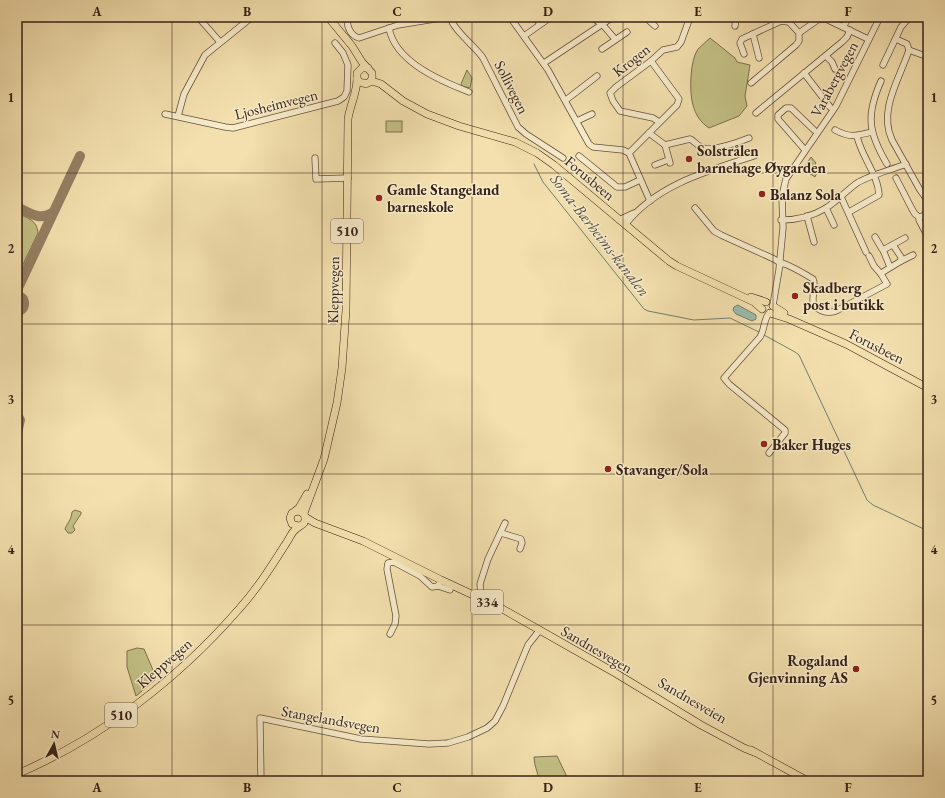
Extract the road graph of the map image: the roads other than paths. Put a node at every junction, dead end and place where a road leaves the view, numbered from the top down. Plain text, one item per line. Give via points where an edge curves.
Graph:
1 (198, 17) edge
2 (252, 17) edge
3 (322, 17) edge
4 (328, 17) edge
5 (346, 17) edge
6 (448, 17) edge
7 (510, 17) edge
8 (535, 17) edge
9 (551, 17) edge
10 (591, 17) edge
11 (613, 17) edge
12 (645, 17) edge
13 (736, 17) edge
14 (841, 17) edge
15 (880, 17) edge
16 (822, 18) edge
17 (848, 19) edge
18 (689, 20) dead end
19 (907, 20) dead end
20 (540, 24) junction
21 (602, 24) junction
22 (655, 26) dead end
23 (735, 26) dead end
24 (843, 27) junction
25 (389, 28) junction
26 (850, 30) junction
27 (627, 32) dead end
28 (799, 33) junction
29 (753, 34) junction
30 (524, 36) junction
31 (868, 39) junction
32 (896, 39) junction
33 (615, 40) junction
34 (220, 42) junction
35 (335, 43) dead end
36 (602, 49) dead end
37 (909, 50) junction
38 (744, 54) dead end
39 (826, 56) junction
40 (928, 57) edge
41 (760, 58) dead end
42 (651, 61) junction
43 (544, 63) junction
44 (883, 64) dead end
45 (835, 69) dead end
46 (370, 70) junction
47 (804, 73) junction
48 (357, 76) junction
49 (597, 76) dead end
50 (881, 81) dead end
51 (751, 82) dead end
52 (369, 83) junction
53 (469, 92) dead end
54 (356, 94) junction
55 (567, 102) junction
56 (830, 107) dead end
57 (756, 113) dead end
58 (165, 114) dead end
59 (592, 114) dead end
60 (178, 116) junction
61 (445, 121) junction
62 (577, 121) junction
63 (659, 122) junction
64 (814, 130) dead end
65 (835, 130) dead end
66 (872, 132) junction
67 (649, 133) junction
68 (856, 136) junction
69 (749, 138) dead end
70 (666, 145) junction
71 (805, 150) junction
72 (629, 153) junction
73 (579, 156) dead end
74 (754, 156) dead end
75 (315, 158) dead end
76 (563, 158) dead end
77 (887, 164) dead end
78 (906, 164) junction
79 (655, 165) dead end
80 (874, 176) junction
81 (348, 178) junction
82 (896, 178) dead end
83 (640, 180) junction
84 (841, 197) junction
85 (650, 201) junction
86 (928, 201) edge
87 (695, 208) dead end
88 (826, 208) junction
89 (928, 211) edge
90 (849, 212) junction
91 (807, 216) junction
92 (781, 217) junction
93 (919, 217) junction
94 (622, 223) junction
95 (834, 225) dead end
96 (876, 237) dead end
97 (928, 237) edge
98 (904, 238) dead end
99 (814, 242) dead end
100 (893, 245) junction
101 (884, 250) junction
102 (913, 255) dead end
103 (901, 261) junction
104 (780, 262) junction
105 (890, 267) junction
106 (881, 274) junction
107 (768, 307) junction
108 (928, 388) edge
109 (328, 439) junction
110 (769, 454) dead end
111 (295, 511) junction
112 (305, 515) junction
113 (290, 521) junction
114 (505, 523) dead end
115 (300, 526) junction
116 (501, 533) junction
117 (352, 537) junction
118 (520, 549) dead end
119 (280, 552) junction
120 (439, 583) junction
121 (450, 590) dead end
122 (476, 597) junction
123 (537, 629) junction
124 (390, 634) dead end
125 (617, 674) junction
126 (701, 725) joint
127 (754, 752) junction
128 (17, 774) edge
129 (260, 781) edge
130 (808, 781) edge

1 - 34 street
2 - 34 street
3 - 48 main road, 510 via 352,53 358,66
4 - 46 main road, Forusbeen
5 - 25 street via 349,30 358,38
6 - 25 street
6 - 76 street, Sollivegen via 479,51 518,127
7 - 30 street
8 - 20 street
9 - 20 street
10 - 21 street
11 - 21 street
12 - 22 street
13 - 23 street
14 - 17 street
15 - 31 street, Varabergvegen
16 - 24 street
16 - 28 street
17 - 24 street
18 - 42 street, Krogen via 680,45 663,50
19 - 32 street
20 - 30 street
21 - 33 street
21 - 43 street
24 - 26 street
25 - 53 street via 392,40 410,60 434,77
26 - 31 street
26 - 39 street via 842,42
27 - 33 street
28 - 29 street via 786,21
28 - 51 street via 796,45
29 - 38 street via 741,40
29 - 41 street
30 - 43 street
31 - 71 street, Varabergvegen via 836,106
32 - 37 street via 907,44
32 - 44 street
33 - 36 street
34 - 60 street via 202,60 184,94
35 - 60 street, Ljosheimvegen via 348,65 348,89 344,97 336,102 233,128
37 - 40 street
37 - 78 street via 887,115 890,135
39 - 45 street
39 - 47 street
42 - 63 street via 679,99 677,105
42 - 63 street, Krogen via 610,93 620,112 653,118
43 - 55 street
46 - 48 main road via 362,68
46 - 52 main road via 372,78
46 - 61 main road, Forusbeen via 405,98
47 - 56 street
47 - 57 street
48 - 52 main road via 361,83
48 - 54 main road, Kleppvegen / 510
49 - 55 street
50 - 66 street via 872,108
52 - 54 main road, Kleppvegen / 510
52 - 61 main road, Forusbeen via 381,84 411,106
54 - 81 main road, Kleppvegen / 510 via 348,119
55 - 62 street
58 - 60 street, Ljosheimvegen
59 - 62 street
61 - 94 main road, Forusbeen via 511,140 530,149 554,165
62 - 72 street via 591,146
63 - 67 street
64 - 71 street via 791,108 786,108 778,115 778,119
65 - 68 street
66 - 68 street
66 - 77 street
67 - 70 street
67 - 72 street
68 - 80 street
69 - 70 street via 726,146 705,148 690,139
70 - 79 street via 669,162
71 - 92 street, Varabergvegen via 786,179
72 - 83 street
73 - 83 street via 617,187
74 - 85 street via 680,182
75 - 81 street via 316,179
78 - 80 street
78 - 86 street
80 - 84 street via 857,183
80 - 90 street via 879,195
81 - 109 main road, Kleppvegen / 510 via 344,352 340,387
82 - 93 street
83 - 85 street
84 - 88 street
84 - 90 street
85 - 94 street
87 - 104 street via 714,231
88 - 91 street
88 - 95 street
89 - 93 street
90 - 106 street via 874,266
91 - 92 street
91 - 99 street
92 - 104 street, Varabergvegen
93 - 97 street
94 - 107 main road, Forusbeen via 663,256
96 - 101 street
98 - 100 street
100 - 101 street
100 - 103 street
101 - 105 street
102 - 103 street
103 - 105 street
104 - 106 street via 813,279 814,306 828,313 886,284
104 - 107 street, Varabergvegen
105 - 106 street
107 - 108 main road, Forusbeen via 776,314 871,357
107 - 110 street via 760,337 724,378 785,430
109 - 111 main road, Kleppvegen / 510 via 307,494
109 - 112 main road, Kleppvegen / 510
111 - 112 main road via 298,510
111 - 113 main road, Kleppvegen / 510 via 290,515
112 - 115 main road, Kleppvegen / 510 via 305,520
112 - 117 main road, Sandnesvegen / 334 via 315,523
113 - 115 main road
113 - 119 main road, Kleppvegen / 510 via 289,531
114 - 116 street
115 - 117 main road, Sandnesvegen / 334 via 310,525 333,534
115 - 119 main road, Kleppvegen / 510 via 293,531
116 - 118 street via 521,539
116 - 122 street via 488,559
117 - 120 main road, Sandnesvegen / 334
119 - 128 main road, Kleppvegen / 510 via 239,609 166,680 135,706 80,742
120 - 121 street
120 - 122 main road, Sandnesvegen / 334
120 - 124 street, Sandnesvegen via 432,587 420,576 394,562 388,563 396,616
122 - 123 main road, Sandnesvegen / 334
123 - 125 main road, Sandnesvegen / 334
123 - 129 street, Stangelandsvegen via 503,706 495,721 487,728 448,743 429,744 361,739 260,718
125 - 126 main road, Sandnesvegen / 334
125 - 127 main road, Sandnesveien / 334 via 632,680
126 - 127 main road, Sandnesveien / 334
127 - 130 main road, Sandnesveien / 334

